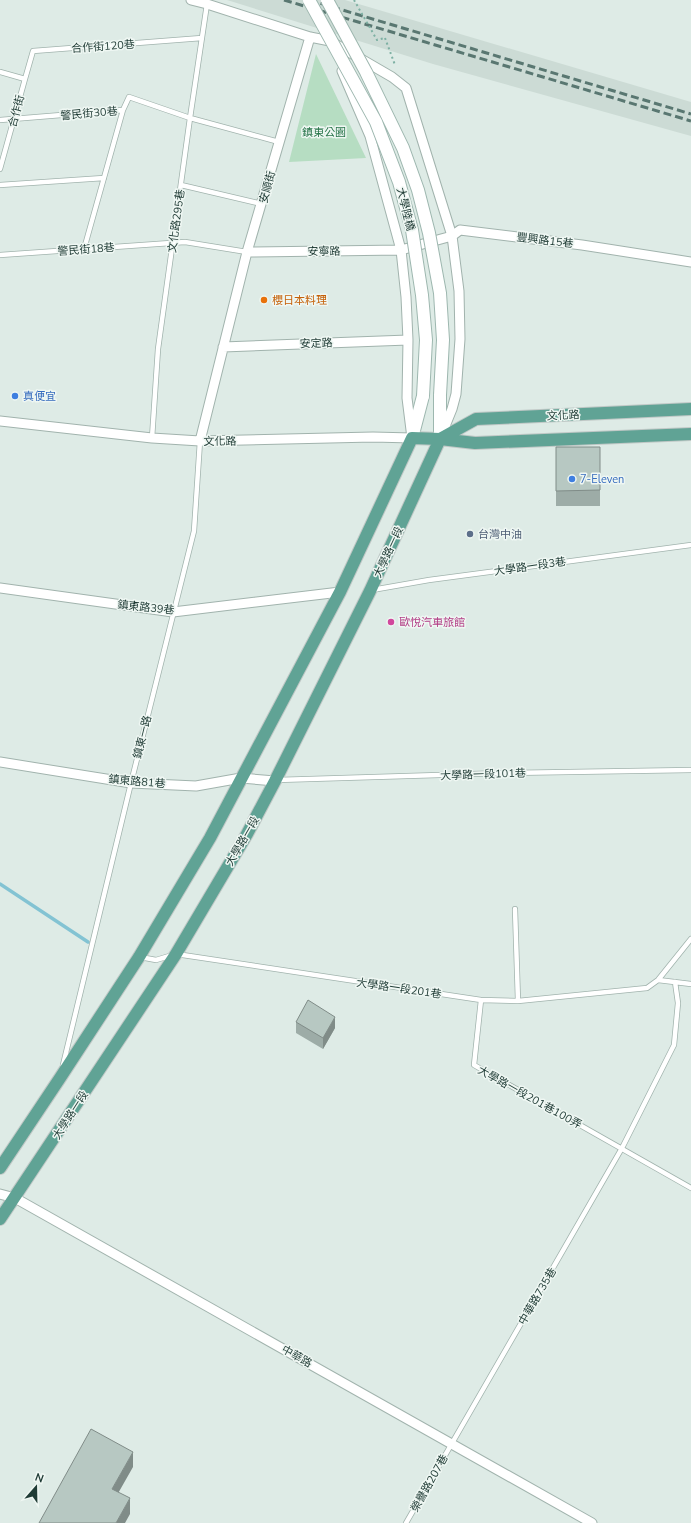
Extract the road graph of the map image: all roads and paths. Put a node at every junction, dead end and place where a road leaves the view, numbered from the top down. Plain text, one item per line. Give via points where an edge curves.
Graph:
1 (191, 0) edge
2 (308, 0) edge
3 (327, 0) edge
4 (354, 0) edge
5 (207, 4) junction
6 (310, 37) junction
7 (202, 38) junction
8 (330, 41) junction
9 (395, 65) dead end
10 (0, 72) edge
11 (25, 79) junction
12 (124, 110) junction
13 (190, 118) junction
14 (14, 119) junction
15 (0, 120) edge
16 (279, 142) junction
17 (0, 169) edge
18 (104, 178) junction
19 (0, 185) edge
20 (181, 185) junction
21 (262, 204) junction
22 (452, 236) junction
23 (173, 243) junction
24 (84, 249) junction
25 (401, 250) junction
26 (247, 252) junction
27 (0, 255) edge
28 (691, 262) edge
29 (408, 340) junction
30 (224, 347) junction
31 (691, 409) edge
32 (0, 421) edge
33 (691, 434) edge
34 (152, 438) junction
35 (412, 438) junction
36 (440, 439) junction
37 (200, 441) junction
38 (691, 545) edge
39 (0, 588) edge
40 (370, 591) junction
41 (340, 592) junction
42 (173, 612) junction
43 (0, 762) edge
44 (691, 770) edge
45 (241, 778) junction
46 (275, 780) junction
47 (131, 783) junction
48 (515, 909) dead end
49 (691, 939) edge
50 (176, 954) junction
51 (138, 957) junction
52 (658, 980) junction
53 (675, 982) junction
54 (691, 984) edge
55 (481, 1000) junction
56 (518, 1001) junction
57 (60, 1078) junction
58 (622, 1148) junction
59 (0, 1168) edge
60 (691, 1188) edge
61 (0, 1194) edge
62 (15, 1198) junction
63 (0, 1219) edge
64 (451, 1443) junction
65 (406, 1523) edge
66 (592, 1523) edge

1 - 5 street
2 - 35 street, 大學陸橋, bridge via 376,122 399,182 412,230 426,340 423,396
3 - 36 street, 大學陸橋, bridge via 403,148 418,190 440,293 443,340
4 - 9 path, bridge via 376,40 385,38
5 - 6 street
5 - 7 lane, 文化路295巷
6 - 8 street
6 - 16 street, 安順街
7 - 11 lane, 合作街120巷 via 33,51
7 - 13 lane, 文化路295巷
8 - 22 street via 406,88
8 - 25 street via 370,136
10 - 11 lane
11 - 14 lane, 合作街
12 - 13 lane, 警民街30巷 via 129,97
12 - 14 lane, 警民街30巷
12 - 18 lane
13 - 16 lane
13 - 20 lane, 文化路295巷
14 - 15 lane, 警民街30巷
14 - 17 lane, 合作街
16 - 21 street, 安順街
18 - 19 lane
18 - 24 lane
20 - 21 lane
20 - 23 lane, 文化路295巷
21 - 26 street, 安順街
22 - 25 street, 豐興路15巷
22 - 28 street, 豐興路15巷 via 460,230
22 - 36 street via 459,292 460,340 456,394
23 - 24 lane, 警民街18巷
23 - 26 lane, 警民街18巷 via 185,242
23 - 34 lane, 文化路295巷 via 158,349
24 - 27 lane, 警民街18巷
25 - 26 street, 安寧路
25 - 29 street
26 - 30 street, 安順街
29 - 30 street, 安定路
29 - 35 street via 407,398
30 - 37 street, 安順街
31 - 36 main road, 文化路 via 476,419
32 - 34 street, 文化路
33 - 36 main road, 文化路 via 475,442
34 - 37 street, 文化路
35 - 36 main road, 文化路
35 - 37 street, 文化路
35 - 41 main road
36 - 40 main road, 大學路一段
37 - 42 lane, 鎮東一路 via 194,531
38 - 40 lane, 大學路一段3巷 via 437,579
39 - 42 street, 鎮東路39巷
40 - 46 main road, 大學路一段
41 - 42 street, 鎮東路39巷
41 - 45 main road
42 - 47 lane, 鎮東一路
43 - 47 street, 鎮東路81巷
44 - 46 lane, 大學路一段101巷 via 504,772
45 - 46 street, 鎮東路81巷
45 - 47 street, 鎮東路81巷 via 196,786
45 - 51 main road via 210,838
46 - 50 main road, 大學路一段 via 247,834
47 - 57 lane, 鎮東一路
48 - 56 lane
49 - 52 lane
50 - 51 lane, 大學路一段201巷 via 156,960
50 - 55 lane, 大學路一段201巷
50 - 62 main road, 大學路一段
51 - 57 main road
52 - 53 lane
52 - 56 lane, 大學路一段201巷 via 647,988
53 - 54 lane
53 - 58 lane via 678,1003 674,1045
55 - 56 lane, 大學路一段201巷
55 - 58 lane, 大學路一段201巷100弄 via 474,1066
57 - 59 main road
58 - 60 lane, 大學路一段201巷100弄
58 - 64 lane, 中華路735巷
61 - 62 street, 中華路
62 - 63 main road, 大學路一段
62 - 64 street, 中華路
64 - 65 lane, 榮譽路207巷
64 - 66 street, 中華路

